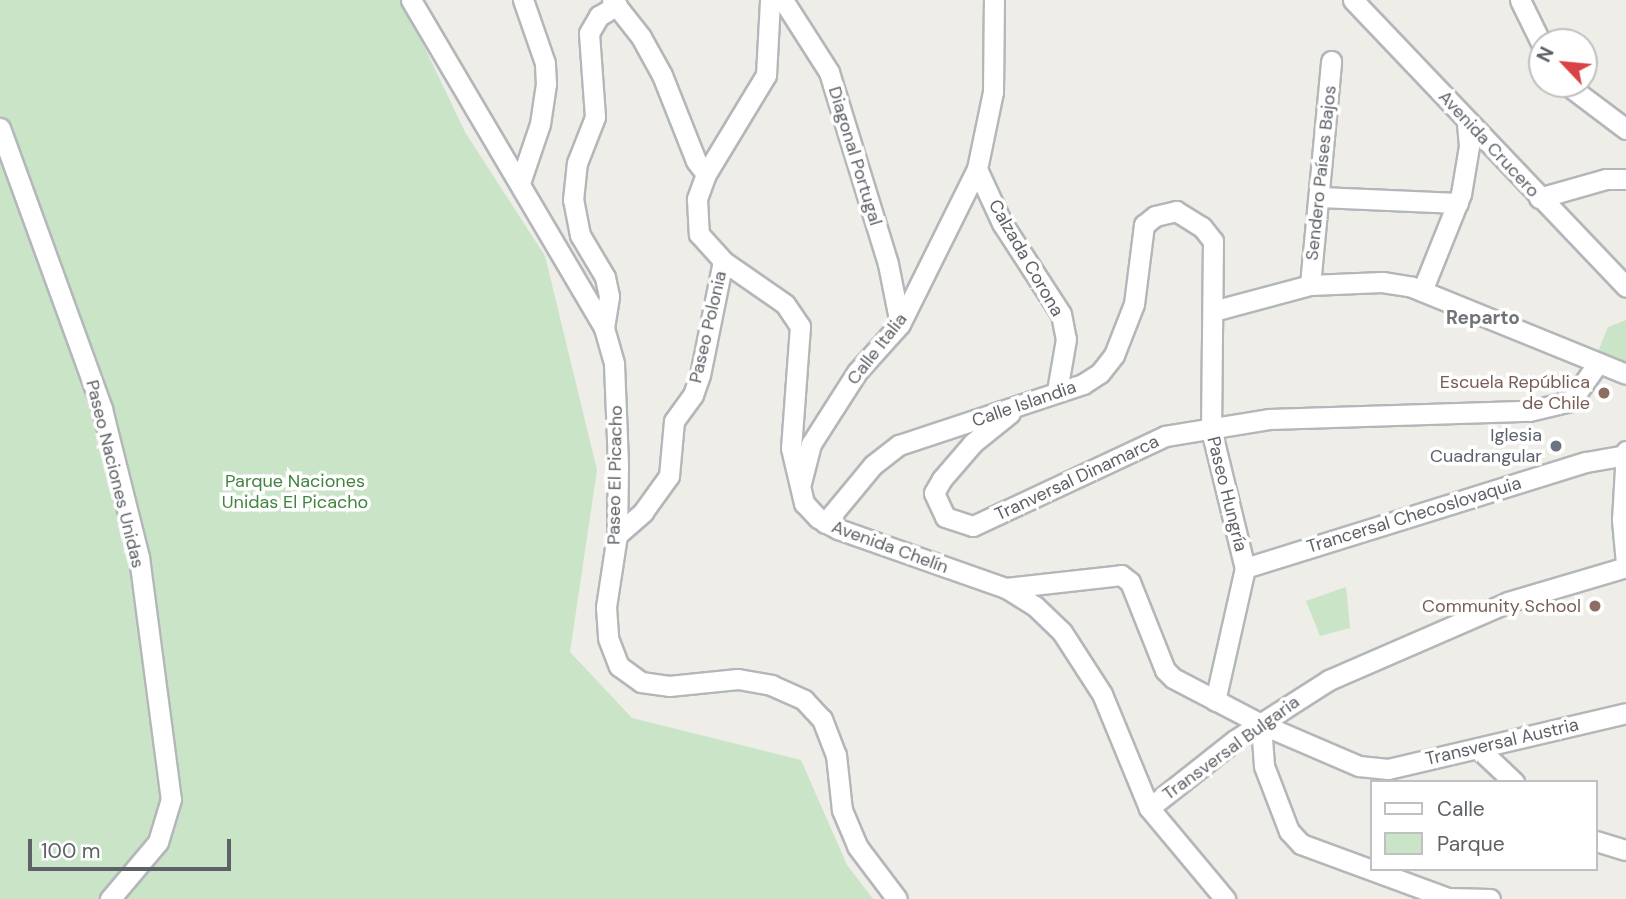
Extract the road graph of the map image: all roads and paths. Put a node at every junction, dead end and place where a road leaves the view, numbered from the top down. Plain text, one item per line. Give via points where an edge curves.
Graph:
1 (411, 0) edge
2 (523, 0) edge
3 (771, 0) edge
4 (783, 0) edge
5 (994, 0) edge
6 (1353, 0) edge
7 (1520, 0) edge
8 (614, 3) edge
9 (1534, 28) edge
10 (1331, 61) dead end
11 (1585, 98) edge
12 (1467, 121) junction
13 (0, 128) edge
14 (1626, 129) edge
15 (977, 169) junction
16 (706, 174) junction
17 (1626, 179) edge
18 (520, 183) junction
19 (1320, 197) junction
20 (1539, 198) junction
21 (1458, 203) junction
22 (1213, 241) joint
23 (723, 261) junction
24 (1310, 285) junction
25 (1626, 287) edge
26 (1422, 291) junction
27 (1213, 312) junction
28 (900, 324) junction
29 (604, 328) junction
30 (1598, 363) junction
31 (1626, 374) edge
32 (1057, 391) junction
33 (1025, 402) junction
34 (1210, 429) junction
35 (1625, 453) edge
36 (799, 492) junction
37 (825, 523) junction
38 (617, 535) junction
39 (1626, 565) edge
40 (1245, 568) junction
41 (1006, 588) junction
42 (1215, 701) junction
43 (1626, 713) edge
44 (1261, 724) junction
45 (1478, 748) junction
46 (1512, 780) edge
47 (1149, 808) junction
48 (1598, 842) edge
49 (1626, 849) edge
50 (1445, 898) edge
51 (110, 899) edge
52 (897, 899) edge
53 (1225, 899) edge
54 (1490, 899) edge

1 - 18 street, Paseo El Picacho
2 - 18 street via 545,63 546,84 540,124
3 - 16 street via 766,75
4 - 28 street, Diagonal Portugal via 829,72 888,264
5 - 15 street, Calle Italia via 993,92
6 - 12 street, Avenida Crucero
7 - 9 street
8 - 16 street via 662,75 696,161
8 - 29 street via 589,33 595,117 577,163 573,200 580,235 605,278 609,296
10 - 19 street, Sendero Países Bajos
11 - 14 street
12 - 20 street, Avenida Crucero
12 - 21 street via 1469,146
13 - 51 street, Paseo Naciones Unidas via 102,409 139,557 171,799 158,842
15 - 28 street, Calle Italia
15 - 32 street, Calzada Corona via 1002,223 1060,314 1066,339
16 - 23 street, Avenida Chelín via 697,199 699,234
17 - 20 street via 1606,179
18 - 29 street, Paseo El Picacho
19 - 21 street
19 - 24 street, Sendero Países Bajos
20 - 25 street, Avenida Crucero
21 - 26 street
22 - 27 street, Paseo Hungría
22 - 32 street, Calle Islandia via 1176,211 1155,216 1144,225 1134,304 1114,355 1083,384
23 - 36 street, Avenida Chelín via 785,304 800,326 791,448
23 - 38 street, Paseo Polonia via 700,374 693,395 674,421 669,476 643,512
24 - 26 street via 1382,282
24 - 27 street
26 - 30 street
27 - 34 street, Paseo Hungría
28 - 36 street, Calle Italia via 834,405 811,444
29 - 38 street, Paseo El Picacho via 614,363
30 - 31 street
30 - 34 street, Tranversal Dinamarca via 1571,401 1529,411 1269,419
32 - 33 street, Calle Islandia
33 - 34 street, Tranversal Dinamarca via 973,443 942,478 934,493 945,516 973,526 1165,436
33 - 37 street, Calle Islandia via 899,445 857,482
34 - 40 street, Paseo Hungría
35 - 39 street
35 - 40 street, Trancersal Checoslovaquia
36 - 37 street, Avenida Chelín
37 - 41 street, Avenida Chelín
38 - 52 street, Paseo El Picacho via 606,607 608,638 619,666 641,682 669,686 738,679 771,685 804,700 822,719 836,755 842,810 857,846
39 - 44 street, Transversal Bulgaria via 1508,602 1421,637 1329,680
40 - 42 street, Paseo Hungría
41 - 42 street, Transversal Austria via 1121,575 1130,582 1165,670
41 - 47 street, Avenida Chelín via 1035,606 1082,660 1102,694
42 - 44 street, Transversal Austria
43 - 45 street, Transversal Austria
44 - 45 street, Transversal Austria via 1359,766 1388,769
44 - 47 street, Transversal Bulgaria
44 - 50 street via 1261,758 1294,839 1313,852
45 - 46 street
47 - 53 street, Avenida Chelín
48 - 49 street
50 - 54 street

